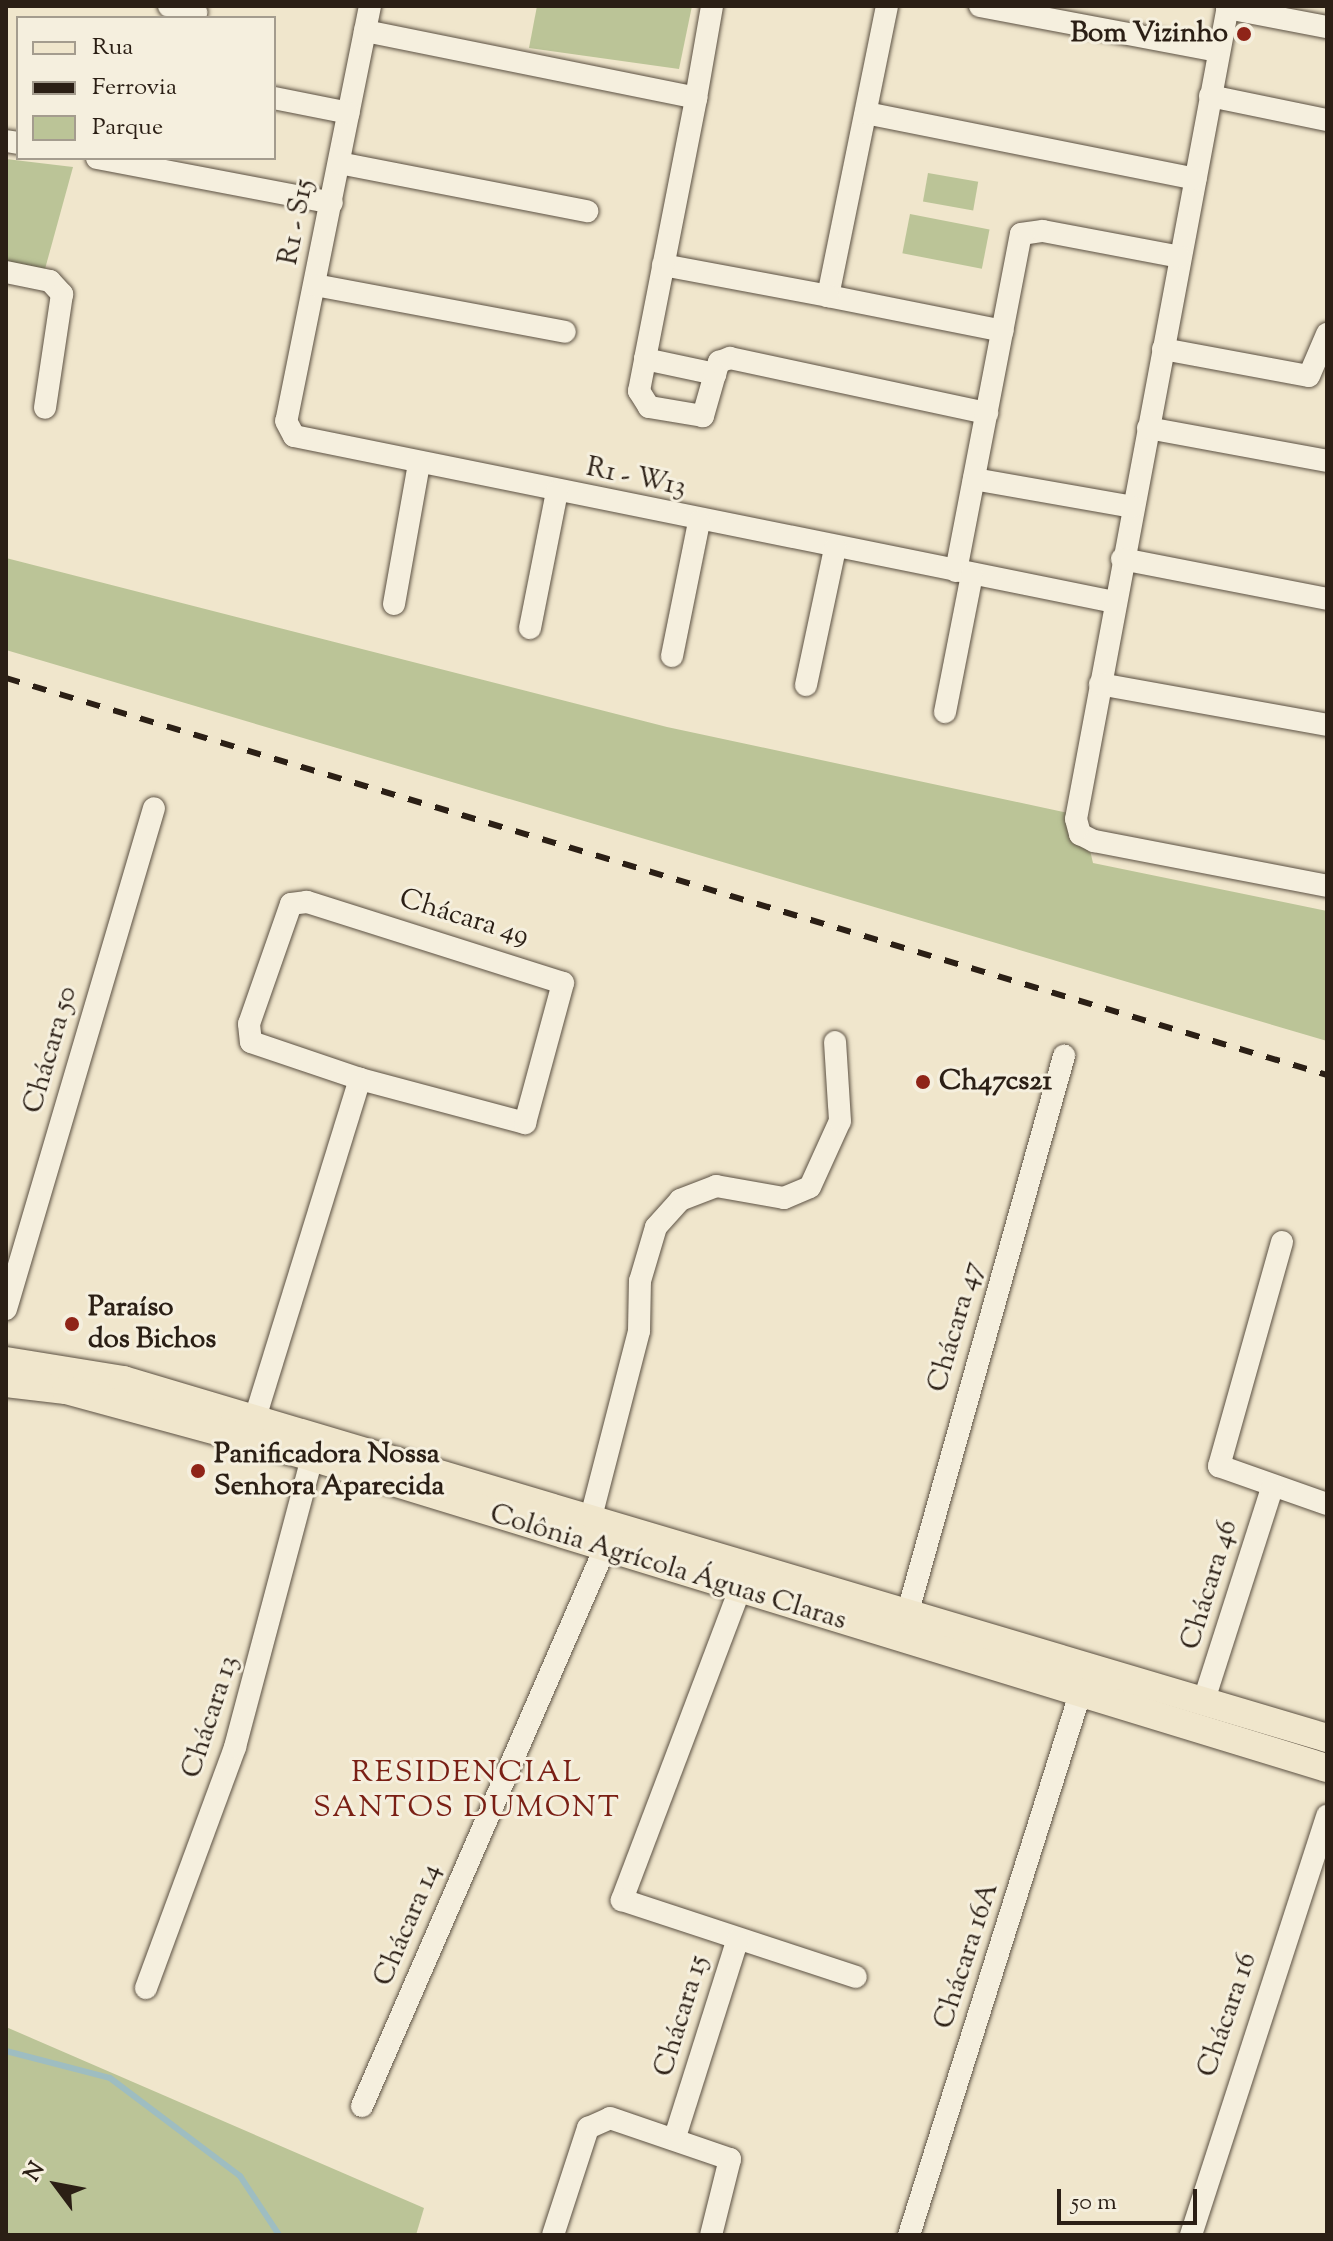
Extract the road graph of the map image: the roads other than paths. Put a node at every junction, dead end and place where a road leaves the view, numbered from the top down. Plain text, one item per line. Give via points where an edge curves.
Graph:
1 (169, 6) edge
2 (370, 6) edge
3 (712, 6) edge
4 (887, 6) edge
5 (980, 6) edge
6 (1228, 7) edge
7 (196, 12) edge
8 (1327, 27) edge
9 (365, 31) junction
10 (1219, 51) junction
11 (1210, 96) junction
12 (276, 98) edge
13 (696, 98) junction
14 (349, 113) junction
15 (866, 113) junction
16 (1327, 120) edge
17 (118, 160) edge
18 (339, 163) junction
19 (171, 165) edge
20 (1195, 179) junction
21 (332, 203) junction
22 (587, 211) dead end
23 (1180, 257) junction
24 (663, 265) junction
25 (6, 272) edge
26 (315, 285) junction
27 (828, 296) junction
28 (1003, 331) junction
29 (565, 332) dead end
30 (1327, 334) edge
31 (1163, 349) junction
32 (645, 359) junction
33 (715, 374) junction
34 (45, 408) dead end
35 (987, 413) junction
36 (1148, 428) junction
37 (305, 441) joint
38 (1327, 461) edge
39 (419, 464) junction
40 (974, 479) junction
41 (557, 492) junction
42 (1132, 507) junction
43 (699, 522) junction
44 (835, 548) junction
45 (1122, 559) junction
46 (964, 573) junction
47 (1327, 599) edge
48 (1114, 602) junction
49 (394, 604) dead end
50 (530, 628) dead end
51 (672, 656) dead end
52 (1100, 684) junction
53 (806, 685) dead end
54 (945, 712) dead end
55 (1327, 725) edge
56 (154, 808) dead end
57 (1327, 886) edge
58 (835, 1042) dead end
59 (1064, 1056) dead end
60 (360, 1079) junction
61 (1282, 1242) dead end
62 (6, 1309) edge
63 (6, 1361) edge
64 (6, 1383) edge
65 (255, 1418) junction
66 (312, 1457) junction
67 (1272, 1488) junction
68 (1327, 1504) edge
69 (591, 1517) junction
70 (612, 1537) junction
71 (651, 1548) junction
72 (740, 1589) junction
73 (907, 1615) junction
74 (1080, 1694) junction
75 (1204, 1700) junction
76 (1327, 1738) edge
77 (1327, 1768) edge
78 (1327, 1816) edge
79 (737, 1941) junction
80 (856, 1977) dead end
81 (146, 1988) dead end
82 (362, 2106) dead end
83 (675, 2137) junction
84 (553, 2235) edge
85 (711, 2235) edge
86 (909, 2235) edge
87 (1191, 2235) edge

1 - 7 street
2 - 9 street, R1 - S15
3 - 13 street
4 - 15 street
5 - 10 street
6 - 8 street
6 - 10 street
9 - 13 street
9 - 14 street, R1 - S15
10 - 11 street
11 - 16 street
11 - 20 street
12 - 14 street
13 - 24 street
14 - 18 street, R1 - S15
15 - 20 street
15 - 27 street
17 - 19 street
18 - 21 street, R1 - S15
18 - 22 street
19 - 21 street
20 - 23 street
21 - 26 street, R1 - S15
23 - 28 street via 1026,231
23 - 31 street
24 - 27 street
24 - 32 street
25 - 34 street via 50,281 62,294
26 - 29 street
26 - 37 street, R1 - S15 via 286,421
27 - 28 street
28 - 35 street
30 - 31 street via 1309,376
31 - 36 street
32 - 33 street
32 - 33 street via 644,404 693,419 706,411
33 - 35 street via 719,362 730,358
35 - 40 street
36 - 38 street
36 - 42 street
37 - 39 street, R1 - W13
39 - 41 street, R1 - W13
39 - 49 street
40 - 42 street
40 - 46 street
41 - 43 street, R1 - W13
41 - 50 street
42 - 45 street
43 - 44 street, R1 - W13
43 - 51 street
44 - 46 street, R1 - W13
44 - 53 street
45 - 47 street
45 - 48 street
46 - 48 street, R1 - W13
46 - 54 street
48 - 52 street
52 - 55 street
52 - 57 street via 1077,811 1080,834
56 - 62 street, Chácara 50
58 - 69 street via 840,1121 810,1187 784,1198 716,1186 680,1200 656,1227 640,1281 639,1331
59 - 73 street, Chácara 47
60 - 60 street, Chácara 49 via 251,1042 249,1024 291,904 307,902 563,983 525,1123
60 - 65 street
61 - 67 street via 1219,1454 1224,1473
63 - 65 main road, Colônia Agrícola Águas Claras via 123,1380
64 - 66 main road, Colônia Agrícola Águas Claras via 66,1390
65 - 69 main road, Colônia Agrícola Águas Claras
66 - 70 main road, Colônia Agrícola Águas Claras
66 - 81 street, Chácara 13 via 235,1747
67 - 68 street
67 - 75 street, Chácara 46
69 - 70 main road, Colônia Agrícola Águas Claras
70 - 71 main road, Colônia Agrícola Águas Claras
70 - 82 street, Chácara 14
71 - 72 main road, Colônia Agrícola Águas Claras
71 - 73 main road, Colônia Agrícola Águas Claras
72 - 74 main road, Colônia Agrícola Águas Claras
72 - 79 street, Chácara 15 via 621,1892 639,1910
73 - 75 main road, Colônia Agrícola Águas Claras
74 - 77 main road, Colônia Agrícola Águas Claras
74 - 86 street, Chácara 16A
75 - 76 main road, Colônia Agrícola Águas Claras
78 - 87 street, Chácara 16
79 - 80 street
79 - 83 street, Chácara 15
83 - 84 street via 610,2118 593,2121
83 - 85 street via 732,2164

